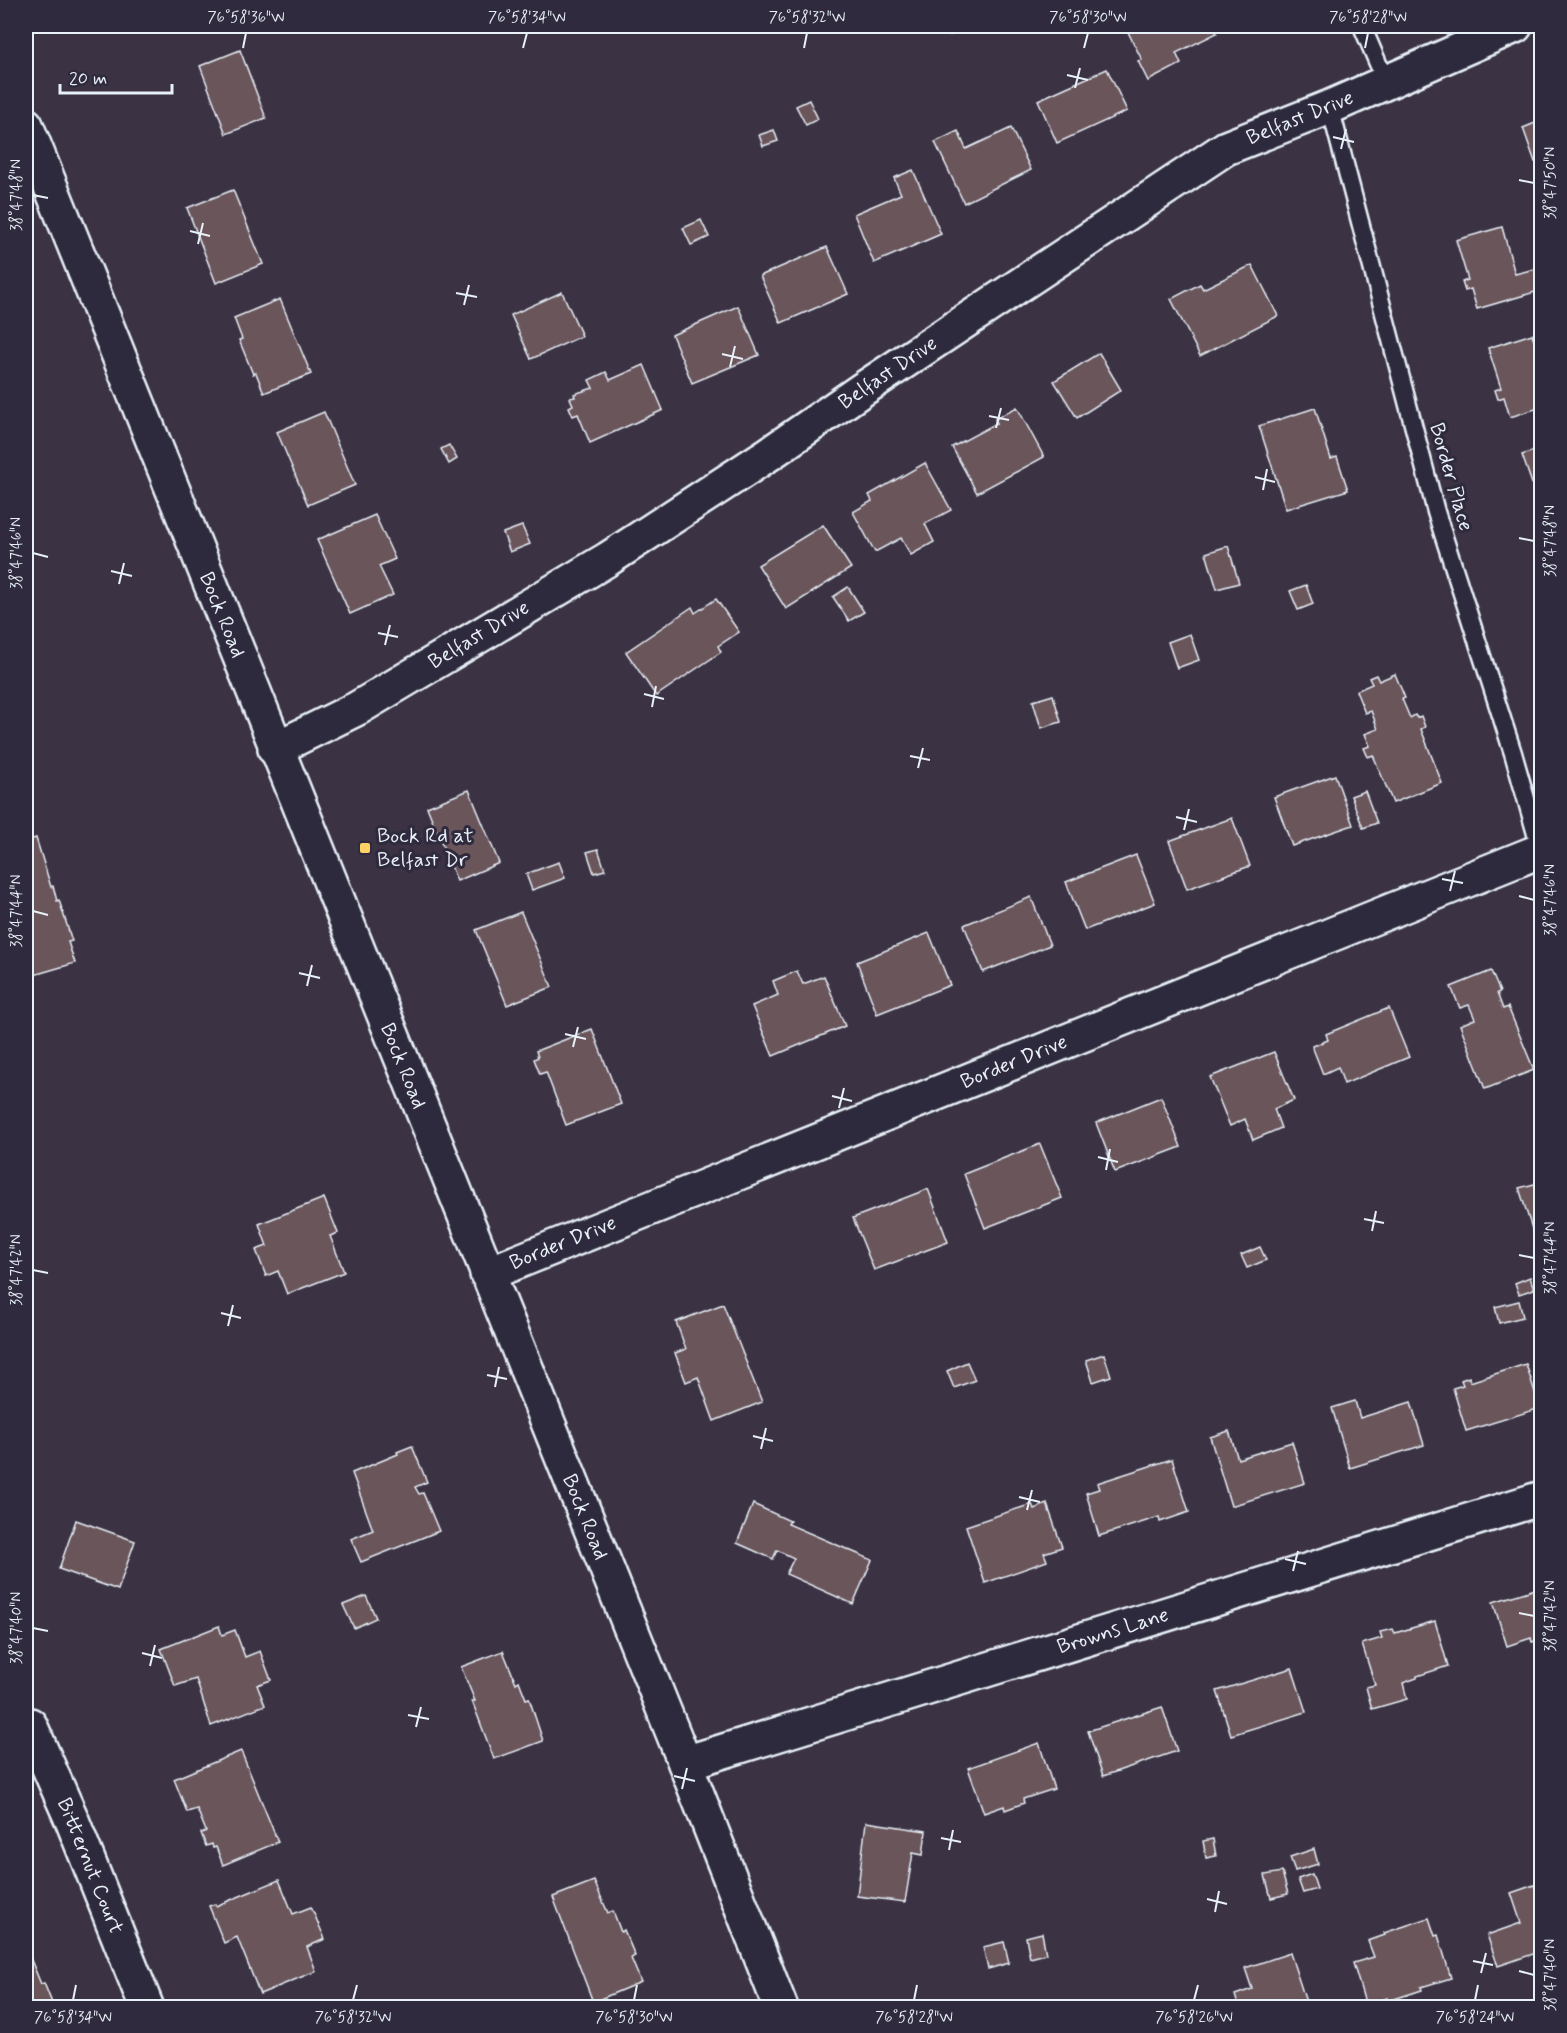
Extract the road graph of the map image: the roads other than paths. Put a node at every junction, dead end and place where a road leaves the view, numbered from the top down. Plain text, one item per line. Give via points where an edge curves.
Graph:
1 (1362, 26) edge
2 (1515, 26) edge
3 (1386, 82) junction
4 (1330, 107) junction
5 (26, 125) edge
6 (275, 749) junction
7 (1541, 852) edge
8 (487, 1274) junction
9 (1542, 1498) edge
10 (30, 1725) dead end
11 (685, 1763) junction
12 (147, 2007) edge
13 (781, 2007) edge

1 - 3 lane
2 - 3 street, Belfast Drive
3 - 4 street, Belfast Drive
4 - 6 street, Belfast Drive via 1226,148 608,559 358,708
4 - 7 lane, Border Place via 1436,512
5 - 6 street, Bock Road
6 - 8 street, Bock Road
7 - 8 street, Border Drive
8 - 11 street, Bock Road
9 - 11 street, Browns Lane
10 - 12 street, Bitternut Court
11 - 13 street, Bock Road

